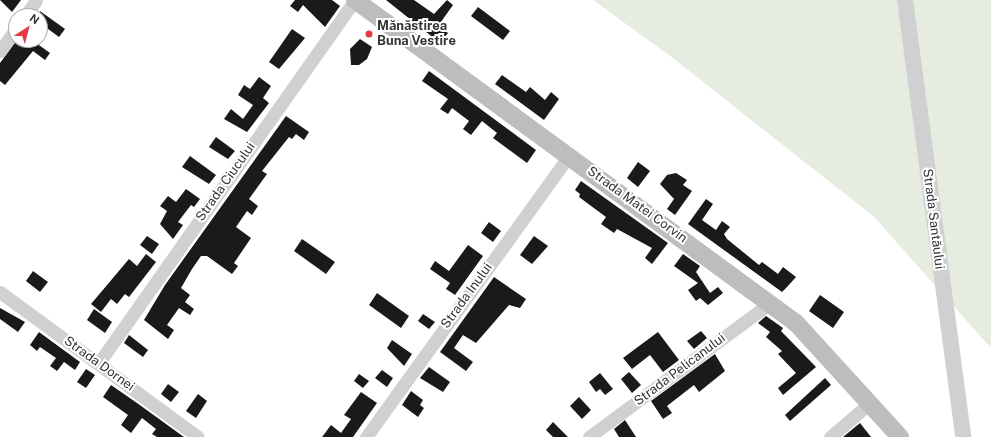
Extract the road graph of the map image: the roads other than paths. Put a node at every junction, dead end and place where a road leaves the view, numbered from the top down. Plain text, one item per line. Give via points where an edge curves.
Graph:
1 (355, 0) edge
2 (905, 0) edge
3 (8, 40) edge
4 (0, 51) edge
5 (569, 156) junction
6 (0, 292) edge
7 (770, 303) junction
8 (98, 364) junction
9 (870, 403) junction
10 (900, 436) edge
11 (198, 437) edge
12 (366, 437) edge
13 (590, 437) edge
14 (830, 437) edge
15 (963, 437) edge

1 - 5 main road, Strada Matei Corvin
1 - 8 street, Strada Ciucului
2 - 15 street, Strada Santăului
3 - 4 street
5 - 7 main road, Strada Matei Corvin
5 - 12 street, Strada Inului
6 - 8 street, Strada Dornei
7 - 9 main road, Strada Matei Corvin via 809,335
7 - 13 street, Strada Pelicanului
8 - 11 street, Strada Dornei
9 - 10 main road, Strada Matei Corvin
9 - 14 street

